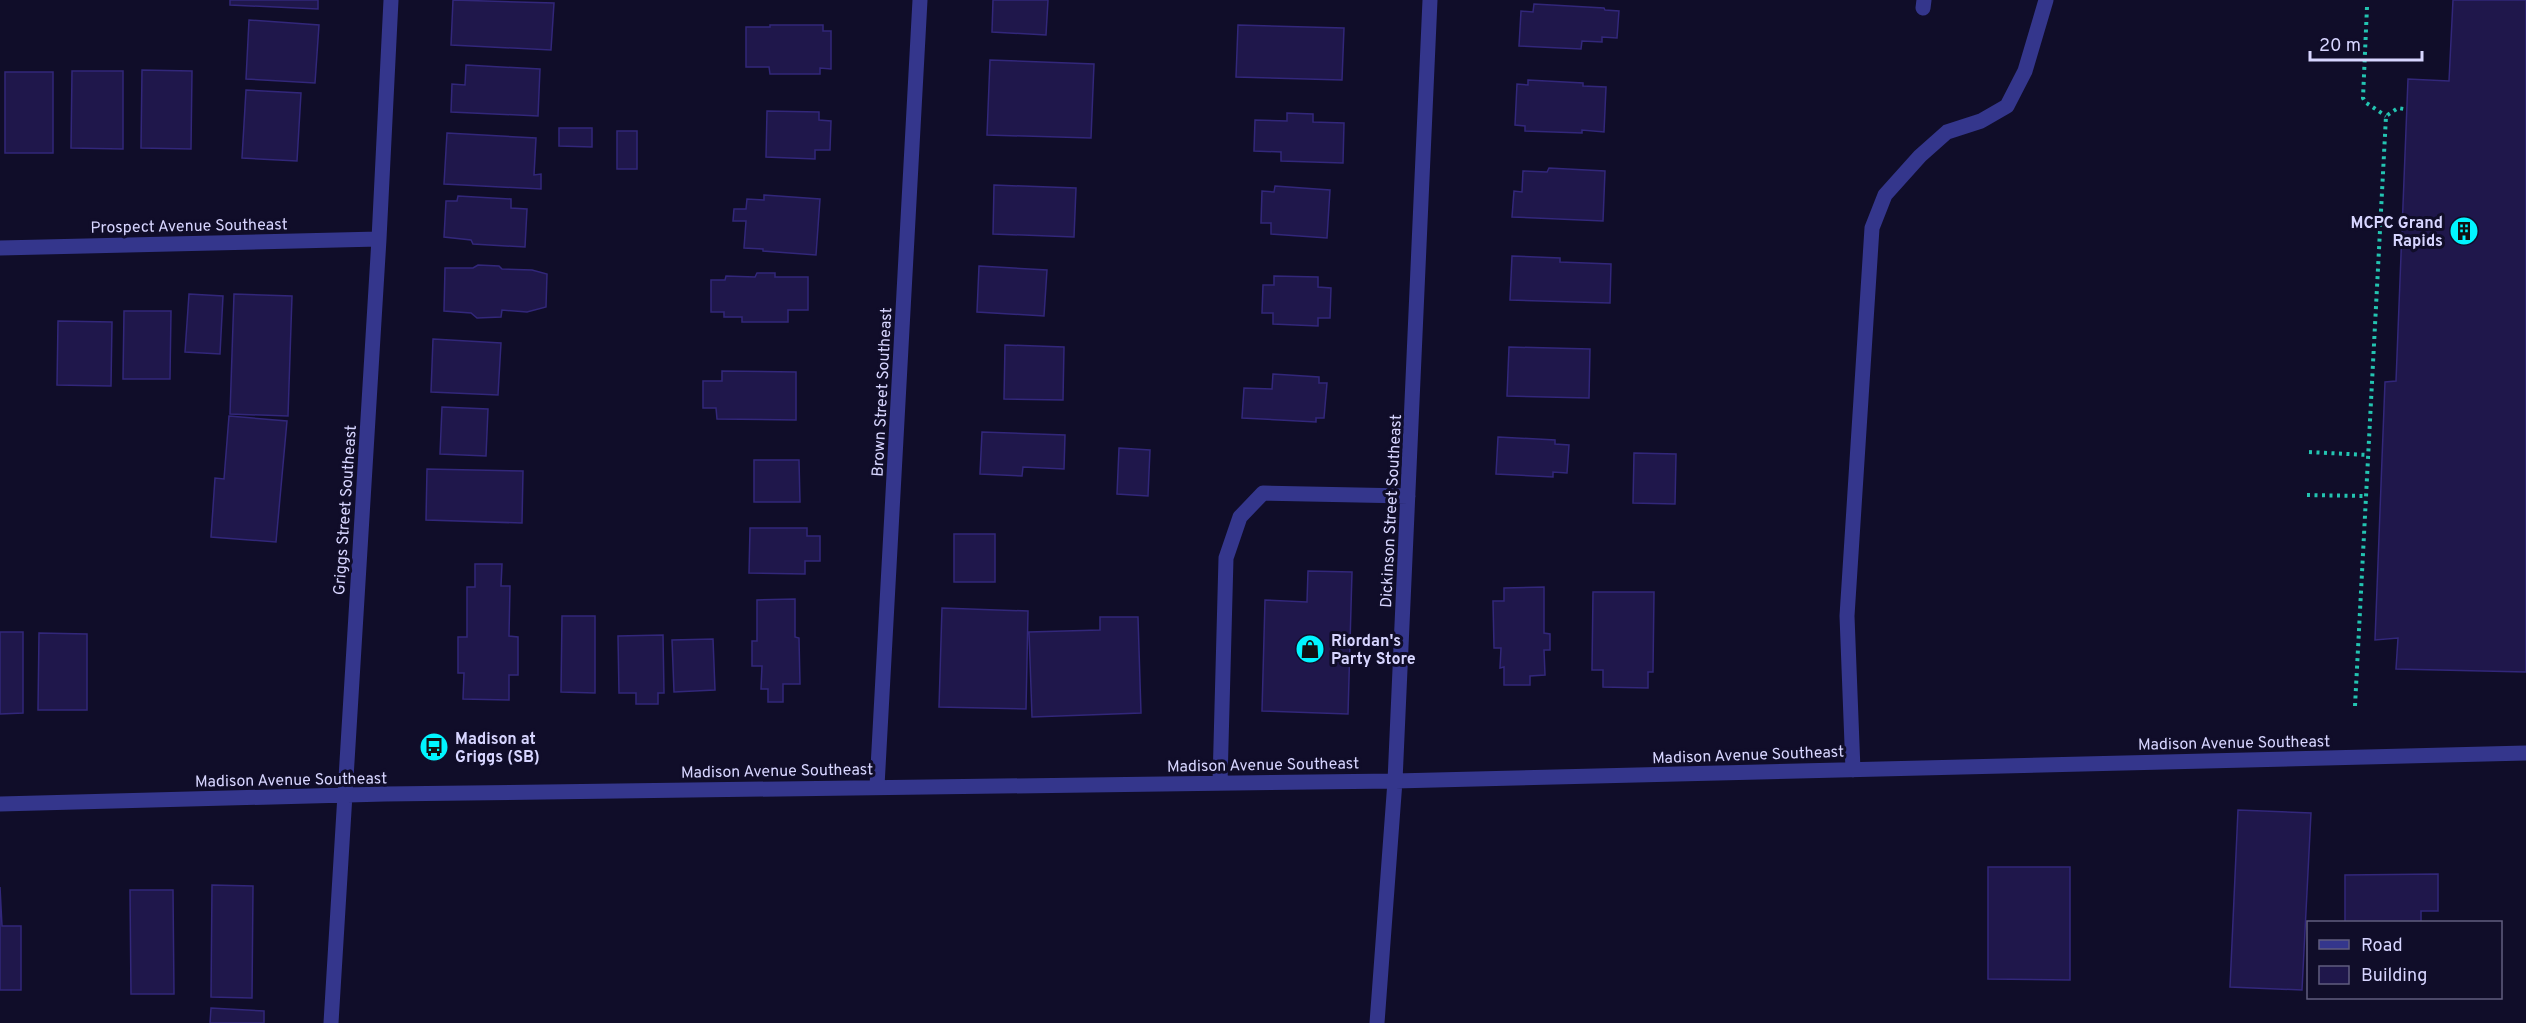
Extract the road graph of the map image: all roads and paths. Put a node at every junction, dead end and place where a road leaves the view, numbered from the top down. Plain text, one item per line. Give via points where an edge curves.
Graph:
1 (391, 0) edge
2 (920, 0) edge
3 (1430, 0) edge
4 (2046, 0) edge
5 (2367, 7) dead end
6 (2404, 109) dead end
7 (2386, 116) junction
8 (379, 239) junction
9 (0, 248) edge
10 (2309, 452) dead end
11 (2367, 455) junction
12 (2307, 495) dead end
13 (1408, 496) junction
14 (2365, 496) junction
15 (2355, 706) dead end
16 (2526, 753) edge
17 (1853, 770) junction
18 (1395, 781) junction
19 (1220, 782) junction
20 (877, 786) junction
21 (344, 795) junction
22 (0, 804) edge
23 (331, 1023) edge
24 (1377, 1023) edge

1 - 8 street, Griggs Street Southeast
2 - 20 street, Brown Street Southeast
3 - 13 street, Dickinson Street Southeast
4 - 17 street via 2025,71 2007,106 1981,121 1947,132 1920,156 1885,195 1872,228 1847,616
5 - 7 path via 2363,98
6 - 7 path via 2398,108
7 - 11 path
8 - 9 street, Prospect Avenue Southeast
8 - 21 street, Griggs Street Southeast
10 - 11 path
11 - 14 path
12 - 14 path
13 - 18 street, Dickinson Street Southeast
13 - 19 street via 1263,493 1240,517 1226,558
14 - 15 path
16 - 17 street, Madison Avenue Southeast
17 - 18 street, Madison Avenue Southeast
18 - 19 street, Madison Avenue Southeast
18 - 24 street, Dickinson Street Southeast
19 - 20 street, Madison Avenue Southeast
20 - 21 street, Madison Avenue Southeast
21 - 22 street, Madison Avenue Southeast
21 - 23 street, Griggs Street Southeast

